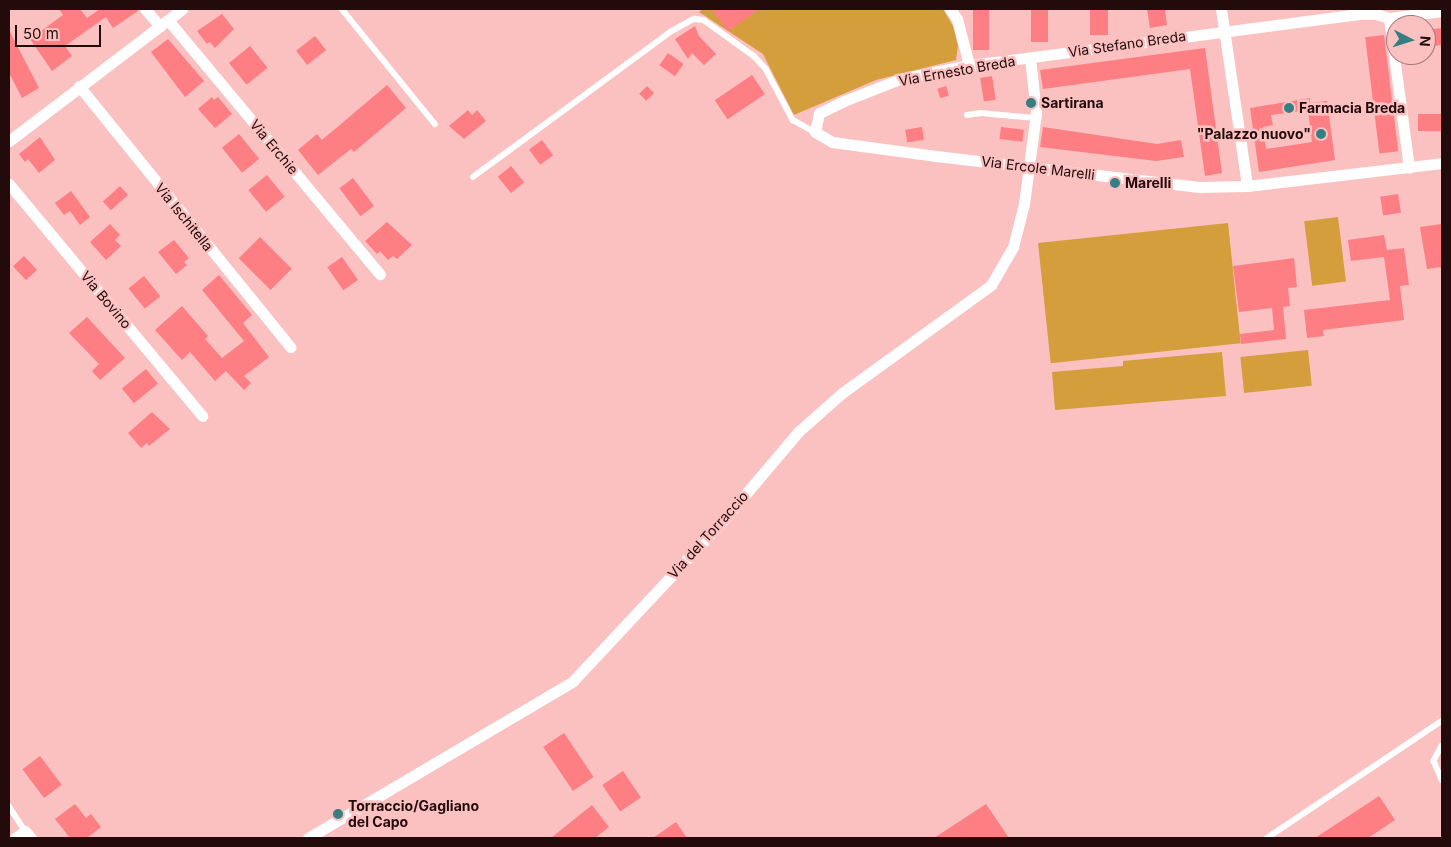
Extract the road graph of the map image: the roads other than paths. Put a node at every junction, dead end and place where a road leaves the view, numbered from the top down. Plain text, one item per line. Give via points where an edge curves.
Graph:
1 (145, 9) edge
2 (182, 9) edge
3 (342, 9) edge
4 (950, 9) edge
5 (1221, 9) edge
6 (1442, 11) edge
7 (1389, 13) edge
8 (164, 23) junction
9 (1225, 31) junction
10 (1030, 58) junction
11 (969, 66) junction
12 (79, 86) junction
13 (967, 115) dead end
14 (1035, 118) junction
15 (435, 124) dead end
16 (815, 132) junction
17 (9, 141) edge
18 (1442, 163) edge
19 (1030, 166) junction
20 (1409, 168) junction
21 (473, 176) dead end
22 (9, 184) edge
23 (1247, 186) junction
24 (380, 274) dead end
25 (290, 347) dead end
26 (202, 416) dead end
27 (1442, 722) edge
28 (1442, 746) edge
29 (1442, 780) edge
30 (9, 806) edge
31 (24, 836) edge
32 (308, 838) edge
33 (1267, 838) edge

1 - 8 street, Via Erchie
2 - 8 street
3 - 15 lane
4 - 11 street via 957,19
5 - 9 street
6 - 7 street
7 - 9 street, Via Stefano Breda
7 - 20 street
8 - 12 street
8 - 24 street, Via Erchie
9 - 10 street, Via Stefano Breda
9 - 23 street
10 - 11 street, Via Ernesto Breda
10 - 14 street, Via del Torraccio
11 - 16 street, Via Ernesto Breda via 900,79 844,101 819,113
12 - 17 street
12 - 25 street, Via Ischitella
13 - 14 lane via 981,113
14 - 19 street, Via del Torraccio
16 - 19 street, Via Ercole Marelli via 832,142
16 - 21 lane via 793,120 766,69 754,56 704,20 694,19 672,31
18 - 20 street, Via Ercole Marelli
19 - 23 street, Via Ercole Marelli via 1180,185
19 - 32 street, Via del Torraccio via 1013,247 991,285 842,393 798,432 722,522 595,661 573,681 506,723
20 - 23 street, Via Ercole Marelli
22 - 26 street, Via Bovino
27 - 33 lane
28 - 29 lane via 1434,761
30 - 31 lane

